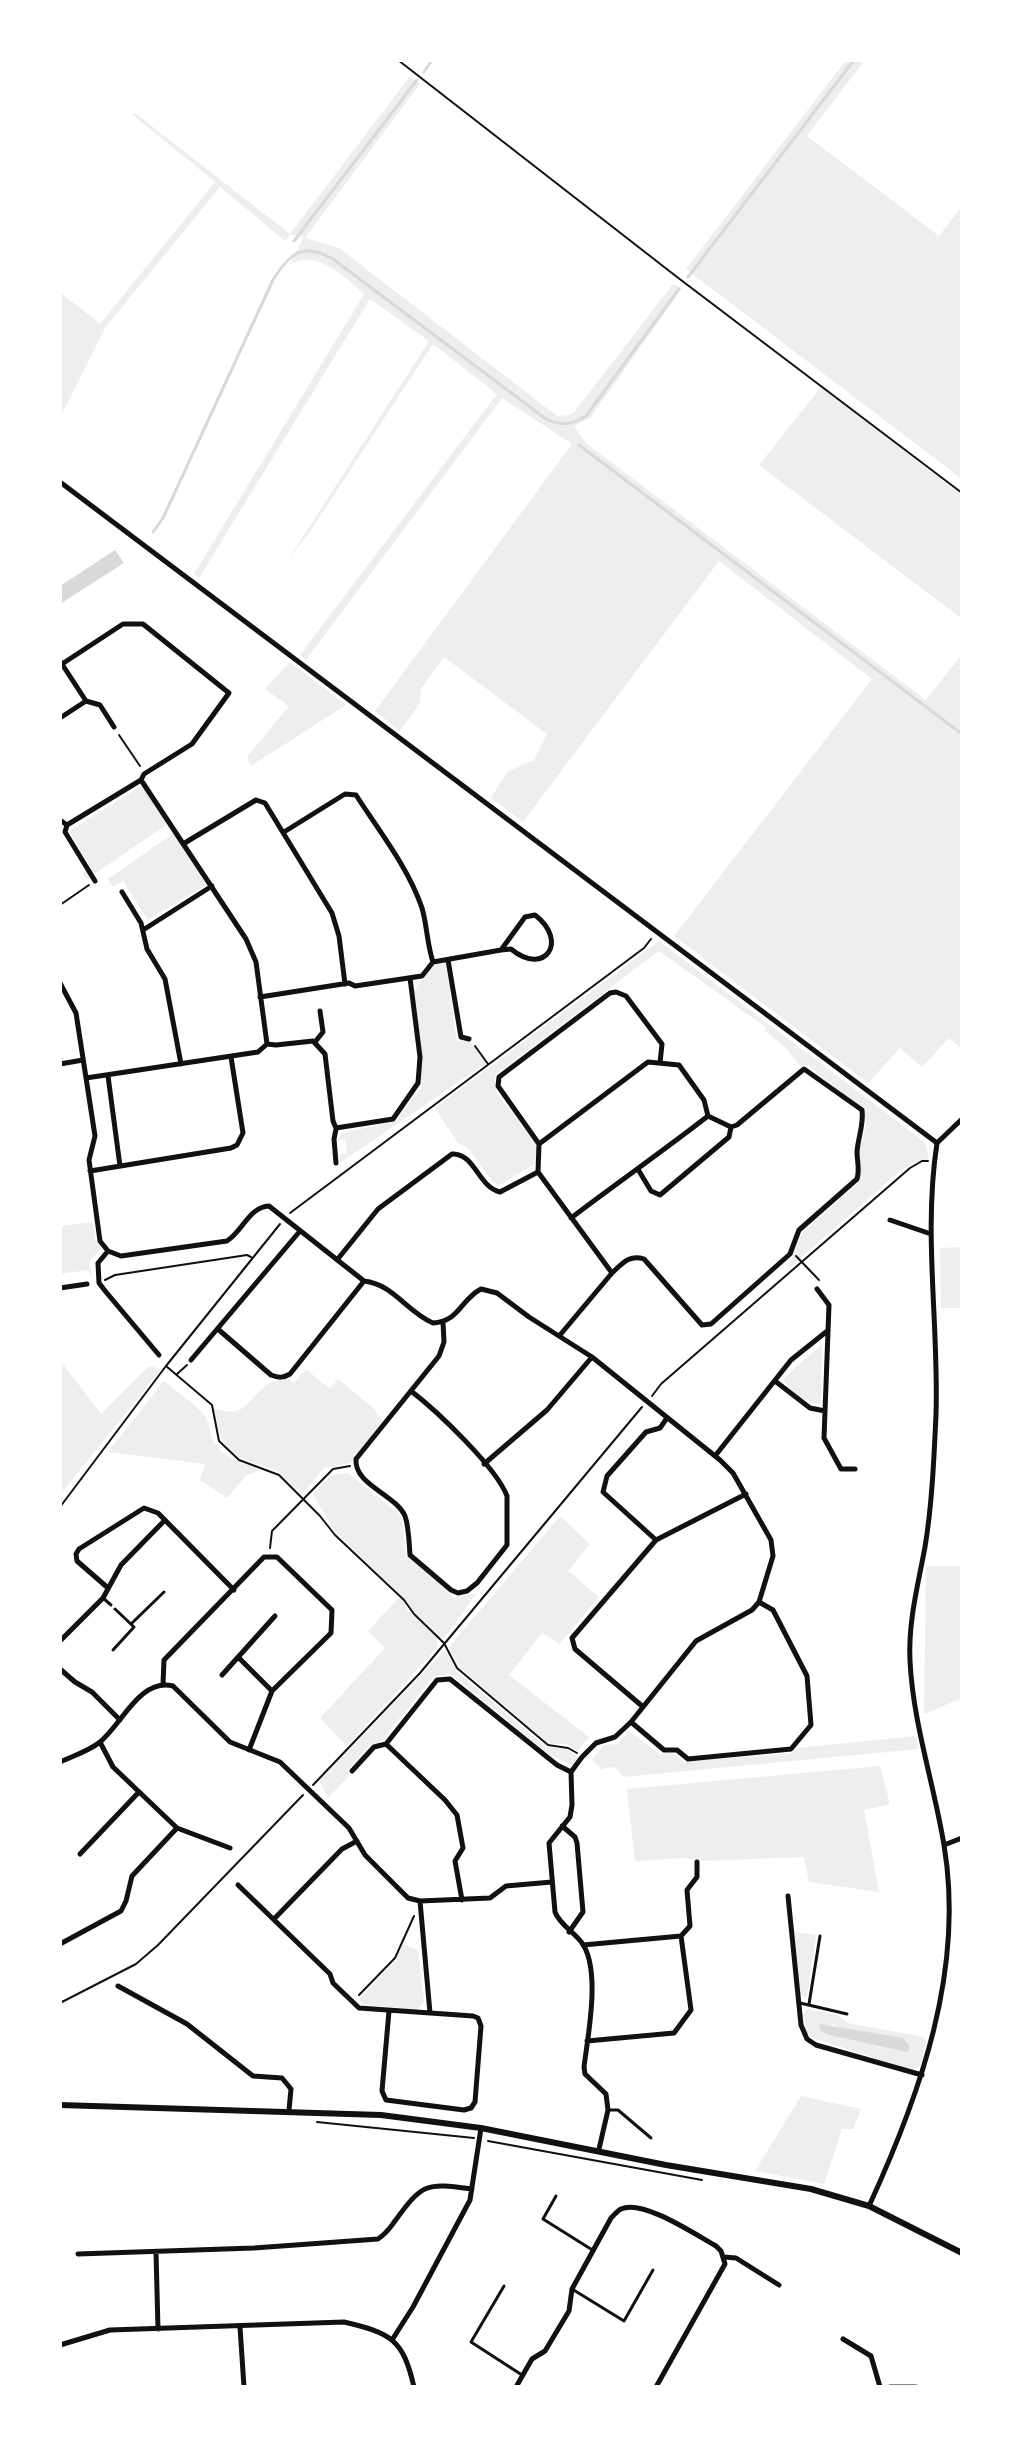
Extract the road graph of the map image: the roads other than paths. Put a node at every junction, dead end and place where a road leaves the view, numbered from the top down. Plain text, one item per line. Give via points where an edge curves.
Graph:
1 (60, 482) edge
2 (61, 662) edge
3 (86, 701) junction
4 (60, 718) edge
5 (114, 727) road end
6 (143, 777) junction
7 (60, 820) edge
8 (67, 825) junction
9 (284, 832) junction
10 (183, 844) junction
11 (95, 881) road end
12 (212, 886) junction
13 (122, 892) dead end
14 (143, 930) junction
15 (501, 950) junction
16 (448, 960) junction
17 (433, 962) junction
18 (410, 978) junction
19 (60, 983) edge
20 (345, 984) junction
21 (260, 997) junction
22 (320, 1011) dead end
23 (469, 1039) road end
24 (315, 1042) junction
25 (267, 1044) junction
26 (231, 1057) junction
27 (83, 1060) junction
28 (660, 1063) junction
29 (60, 1064) edge
30 (181, 1064) junction
31 (108, 1076) junction
32 (86, 1078) junction
33 (708, 1116) junction
34 (962, 1119) edge
35 (731, 1127) junction
36 (336, 1128) junction
37 (937, 1143) junction
38 (539, 1144) junction
39 (336, 1163) dead end
40 (120, 1166) junction
41 (90, 1171) junction
42 (639, 1171) junction
43 (538, 1172) junction
44 (571, 1218) junction
45 (890, 1220) dead end
46 (300, 1231) junction
47 (931, 1234) junction
48 (108, 1251) junction
49 (337, 1260) junction
50 (612, 1273) junction
51 (364, 1281) junction
52 (87, 1284) dead end
53 (60, 1288) edge
54 (817, 1289) road end
55 (443, 1322) junction
56 (219, 1330) junction
57 (827, 1331) junction
58 (560, 1335) junction
59 (159, 1355) dead end
60 (592, 1357) junction
61 (191, 1360) road end
62 (775, 1381) junction
63 (411, 1391) junction
64 (825, 1411) junction
65 (667, 1418) junction
66 (715, 1456) junction
67 (484, 1464) junction
68 (855, 1469) dead end
69 (746, 1494) junction
70 (165, 1520) junction
71 (656, 1540) junction
72 (108, 1588) junction
73 (234, 1590) junction
74 (164, 1592) dead end
75 (103, 1598) junction
76 (759, 1602) junction
77 (275, 1616) dead end
78 (131, 1624) junction
79 (60, 1641) edge
80 (113, 1650) dead end
81 (238, 1657) junction
82 (60, 1669) edge
83 (222, 1675) dead end
84 (163, 1684) junction
85 (272, 1691) junction
86 (642, 1706) junction
87 (120, 1720) junction
88 (631, 1722) junction
89 (100, 1742) junction
90 (386, 1744) junction
91 (249, 1750) junction
92 (60, 1762) edge
93 (352, 1771) dead end
94 (571, 1772) junction
95 (139, 1792) junction
96 (562, 1826) junction
97 (177, 1828) junction
98 (962, 1838) edge
99 (357, 1841) junction
100 (944, 1845) junction
101 (230, 1848) dead end
102 (80, 1854) dead end
103 (697, 1862) dead end
104 (552, 1882) junction
105 (238, 1885) dead end
106 (788, 1896) dead end
107 (462, 1900) junction
108 (420, 1901) junction
109 (274, 1919) junction
110 (569, 1932) junction
111 (681, 1936) junction
112 (820, 1936) dead end
113 (60, 1944) edge
114 (583, 1945) junction
115 (118, 1986) dead end
116 (798, 2003) junction
117 (809, 2004) junction
118 (389, 2011) junction
119 (430, 2013) junction
120 (847, 2014) dead end
121 (587, 2041) junction
122 (922, 2075) junction
123 (60, 2105) edge
124 (289, 2110) junction
125 (608, 2110) junction
126 (481, 2128) junction
127 (651, 2138) dead end
128 (599, 2149) junction
129 (472, 2189) junction
130 (556, 2196) dead end
131 (869, 2206) junction
132 (594, 2251) junction
133 (156, 2252) junction
134 (962, 2253) edge
135 (78, 2254) dead end
136 (724, 2257) junction
137 (653, 2270) dead end
138 (779, 2285) dead end
139 (504, 2286) dead end
140 (572, 2289) junction
141 (240, 2327) junction
142 (158, 2329) junction
143 (843, 2339) dead end
144 (392, 2340) junction
145 (60, 2345) edge
146 (522, 2375) junction
147 (244, 2387) edge
148 (414, 2387) edge
149 (516, 2387) edge
150 (656, 2387) edge
151 (880, 2387) edge
152 (890, 2387) edge
153 (916, 2387) edge

1 - 37 street
2 - 3 street
2 - 6 street via 123,624 143,624 229,693 192,744
3 - 4 street
3 - 5 street via 100,705
6 - 8 street
6 - 10 street
7 - 8 street
8 - 11 street via 65,832
9 - 10 street via 265,803 256,800
9 - 17 street via 345,794 356,795 416,894
9 - 20 street via 332,913
10 - 12 street
12 - 14 street
12 - 21 street via 256,962
13 - 14 street
14 - 30 street via 147,949 165,979
15 - 15 street via 525,917 535,915 552,936 552,946 539,959
15 - 16 street
16 - 17 street
16 - 23 street via 461,1037
17 - 18 street via 422,976
18 - 20 street
18 - 36 street via 420,1057 416,1089 393,1119
19 - 27 street via 76,1013
20 - 21 street
21 - 25 street
22 - 24 street via 323,1032
24 - 25 street
24 - 36 street via 325,1054
25 - 26 street via 258,1052
26 - 30 street
26 - 40 street via 243,1133 237,1145
27 - 29 street
27 - 32 street
28 - 33 street via 679,1065 704,1100
28 - 38 street via 648,1062
28 - 38 street via 662,1044 626,996 610,993 499,1077 498,1086
30 - 31 street
31 - 32 street
31 - 40 street
32 - 41 street via 95,1136
33 - 35 street
33 - 42 street
34 - 37 street
35 - 42 street via 729,1137 665,1192 655,1194
35 - 50 street via 804,1069 862,1110 857,1179 799,1230 792,1251 711,1324 702,1325 644,1259 628,1259
36 - 39 street
37 - 47 street
38 - 43 street
40 - 41 street
41 - 48 street via 100,1241
42 - 44 street
43 - 44 street
43 - 49 street via 500,1192 485,1185 465,1157 452,1154 378,1209
44 - 50 street
45 - 47 street
46 - 48 street via 274,1208 262,1206 227,1241 121,1256
46 - 49 street
46 - 56 street
47 - 100 street via 936,1412 910,1661
48 - 59 street via 98,1263 99,1283
49 - 51 street
50 - 58 street
51 - 55 street via 377,1282 426,1320
51 - 56 street via 284,1377 271,1375
52 - 53 street
54 - 57 street via 829,1305
55 - 58 street via 474,1293 490,1289
55 - 63 street via 439,1356
56 - 61 street
57 - 62 street via 791,1360
57 - 64 street
58 - 60 street
60 - 65 street
60 - 67 street via 547,1410
62 - 64 street via 810,1408
62 - 66 street
63 - 67 street
63 - 67 street via 355,1466 405,1517 410,1555 458,1593 477,1583 509,1540 507,1496
64 - 68 street via 824,1438 841,1469
65 - 66 street
65 - 71 street via 660,1428 646,1432 607,1476 603,1492
66 - 69 street
69 - 71 street
69 - 76 street via 771,1540 773,1556
70 - 72 street via 121,1565
70 - 72 street via 144,1508 79,1549 77,1561
70 - 73 street
71 - 86 street via 572,1638 575,1649
72 - 75 street
73 - 84 street via 164,1660
73 - 85 street via 264,1557 277,1557 332,1610 331,1633
74 - 78 lane
75 - 78 lane
75 - 79 street
76 - 86 street via 696,1641
76 - 88 street via 773,1610 807,1676 811,1725 791,1749 688,1759 677,1750 664,1750
77 - 81 street
78 - 80 lane via 134,1627
81 - 83 street
81 - 85 street
82 - 87 street
84 - 87 street via 148,1690
84 - 91 street via 173,1686 230,1742
85 - 91 street
86 - 88 street
87 - 89 street
88 - 94 street via 615,1737 596,1743
89 - 92 street
89 - 95 street via 113,1767
90 - 93 street via 374,1747
90 - 94 street via 437,1680 450,1679
90 - 107 street via 457,1815 463,1848 455,1861
91 - 99 street via 280,1762
94 - 96 street via 570,1817
95 - 97 street
95 - 102 street
96 - 104 street via 549,1843
96 - 110 street via 577,1843 583,1912
97 - 101 street
97 - 113 street via 132,1876 121,1911
98 - 100 street
99 - 108 street via 408,1898
99 - 109 street via 342,1849
100 - 122 street via 947,1939 937,2017
103 - 111 street via 697,1877 687,1890 690,1926
104 - 107 street via 506,1886 490,1898
104 - 110 street via 555,1912
105 - 109 street
106 - 116 street
107 - 108 street
108 - 119 street
109 - 118 street via 359,2008
110 - 114 street
111 - 114 street
111 - 121 street via 691,2010 674,2033
112 - 117 lane
114 - 121 street via 593,1994
115 - 124 street via 187,2024 253,2076 282,2078 291,2089
116 - 117 lane
116 - 122 street via 802,2032 816,2045
117 - 120 lane
118 - 119 street
118 - 119 street via 382,2091 386,2100 471,2108 478,2018
121 - 125 street via 585,2074 606,2094
122 - 131 street
123 - 124 street
124 - 126 street
125 - 127 lane via 618,2110
125 - 128 street
126 - 128 street
126 - 129 street
128 - 131 street via 811,2189
129 - 133 street via 434,2184 425,2188 389,2233 378,2239
129 - 144 street
130 - 132 lane via 543,2219
131 - 134 street
132 - 136 street via 611,2218 621,2209 635,2208 703,2238
132 - 140 street
133 - 135 street
133 - 142 street
136 - 138 street via 736,2258
136 - 150 street via 723,2269
137 - 140 lane via 624,2321
139 - 146 lane via 471,2342
140 - 146 street via 569,2311 545,2351
141 - 142 street
141 - 144 street via 344,2322
141 - 147 street
142 - 145 street via 110,2330
143 - 151 street via 871,2356
144 - 148 street via 403,2350
146 - 149 street
152 - 153 street

